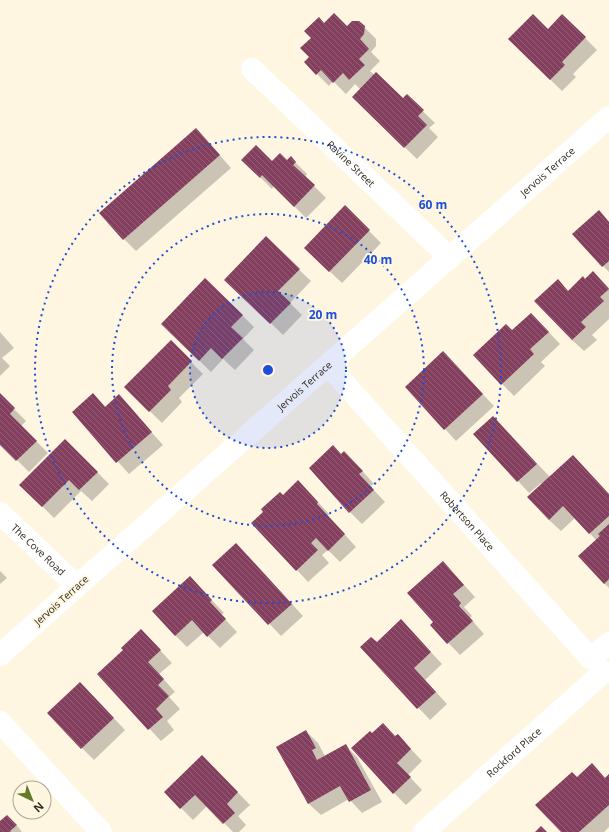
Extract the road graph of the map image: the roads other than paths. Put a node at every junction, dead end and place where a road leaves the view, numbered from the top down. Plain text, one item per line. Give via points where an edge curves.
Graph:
1 (252, 69) dead end
2 (609, 118) edge
3 (450, 258) junction
4 (328, 365) junction
5 (0, 513) edge
6 (77, 586) junction
7 (609, 643) edge
8 (0, 655) edge
9 (601, 670) edge
10 (0, 722) edge
11 (101, 832) edge
12 (424, 832) edge

1 - 3 street, Ravine Street
2 - 3 street, Jervois Terrace
3 - 4 street, Jervois Terrace
4 - 6 street, Jervois Terrace
4 - 9 street, Robertson Place
5 - 6 street, The Cove Road
6 - 8 street, Jervois Terrace
7 - 9 street
9 - 12 street, Rockford Place
10 - 11 street

